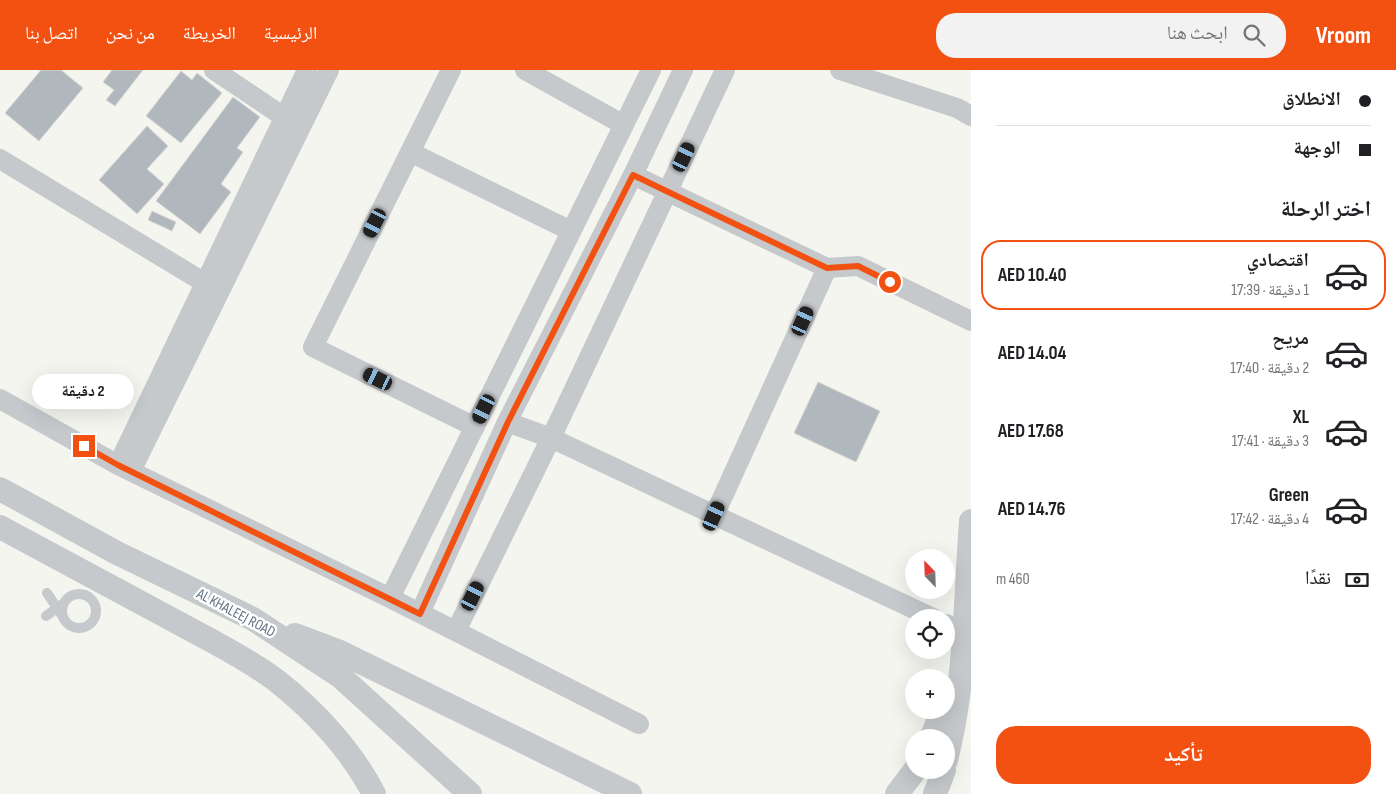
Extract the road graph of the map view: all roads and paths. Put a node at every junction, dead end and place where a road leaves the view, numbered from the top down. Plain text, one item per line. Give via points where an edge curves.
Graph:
1 (214, 70) edge
2 (307, 70) edge
3 (329, 70) edge
4 (451, 70) edge
5 (525, 70) edge
6 (651, 70) edge
7 (683, 70) edge
8 (725, 70) edge
9 (840, 70) edge
10 (971, 116) edge
11 (284, 118) junction
12 (624, 125) junction
13 (410, 152) junction
14 (0, 159) edge
15 (633, 175) junction
16 (667, 192) junction
17 (572, 231) junction
18 (827, 268) junction
19 (205, 283) junction
20 (971, 321) edge
21 (0, 399) edge
22 (508, 422) junction
23 (475, 427) junction
24 (551, 438) junction
25 (124, 468) junction
26 (0, 489) edge
27 (714, 516) junction
28 (971, 521) edge
29 (0, 527) edge
30 (47, 593) dead end
31 (390, 598) junction
32 (65, 601) junction
33 (57, 608) junction
34 (914, 609) edge
35 (420, 614) junction
36 (46, 616) dead end
37 (64, 618) junction
38 (253, 619) junction
39 (956, 628) edge
40 (456, 631) junction
41 (963, 662) junction
42 (955, 681) edge
43 (639, 724) dead end
44 (954, 729) edge
45 (908, 779) edge
46 (941, 779) edge
47 (374, 794) edge
48 (470, 794) edge
49 (630, 794) edge
50 (897, 794) edge
51 (935, 794) edge

1 - 11 street
2 - 11 street
3 - 25 street
4 - 13 street
5 - 12 street
6 - 12 street
7 - 15 street
8 - 16 street
9 - 10 street via 957,108
11 - 19 street
12 - 17 street
13 - 17 street
13 - 23 street via 313,347
14 - 19 street
15 - 16 street
15 - 22 street
16 - 18 street
16 - 24 street
17 - 23 street
18 - 20 street via 858,266
18 - 27 street
19 - 25 street
21 - 25 street
22 - 24 street
22 - 35 street
23 - 31 street
24 - 27 street
24 - 40 street
25 - 31 street
26 - 38 street, AL KHALEEJ ROAD via 117,553
27 - 34 street
28 - 39 street
29 - 47 street via 212,640 278,682 350,755
30 - 33 lane
31 - 35 street
32 - 33 lane
32 - 37 lane
32 - 37 lane via 77,594 84,595 90,598 96,612 86,626 73,626
33 - 36 lane
33 - 37 lane
35 - 40 street
38 - 48 street, AL KHALEEJ ROAD via 341,678
38 - 49 street via 340,652
39 - 41 street
40 - 43 street
41 - 42 street
41 - 44 street
45 - 50 street
46 - 51 street

